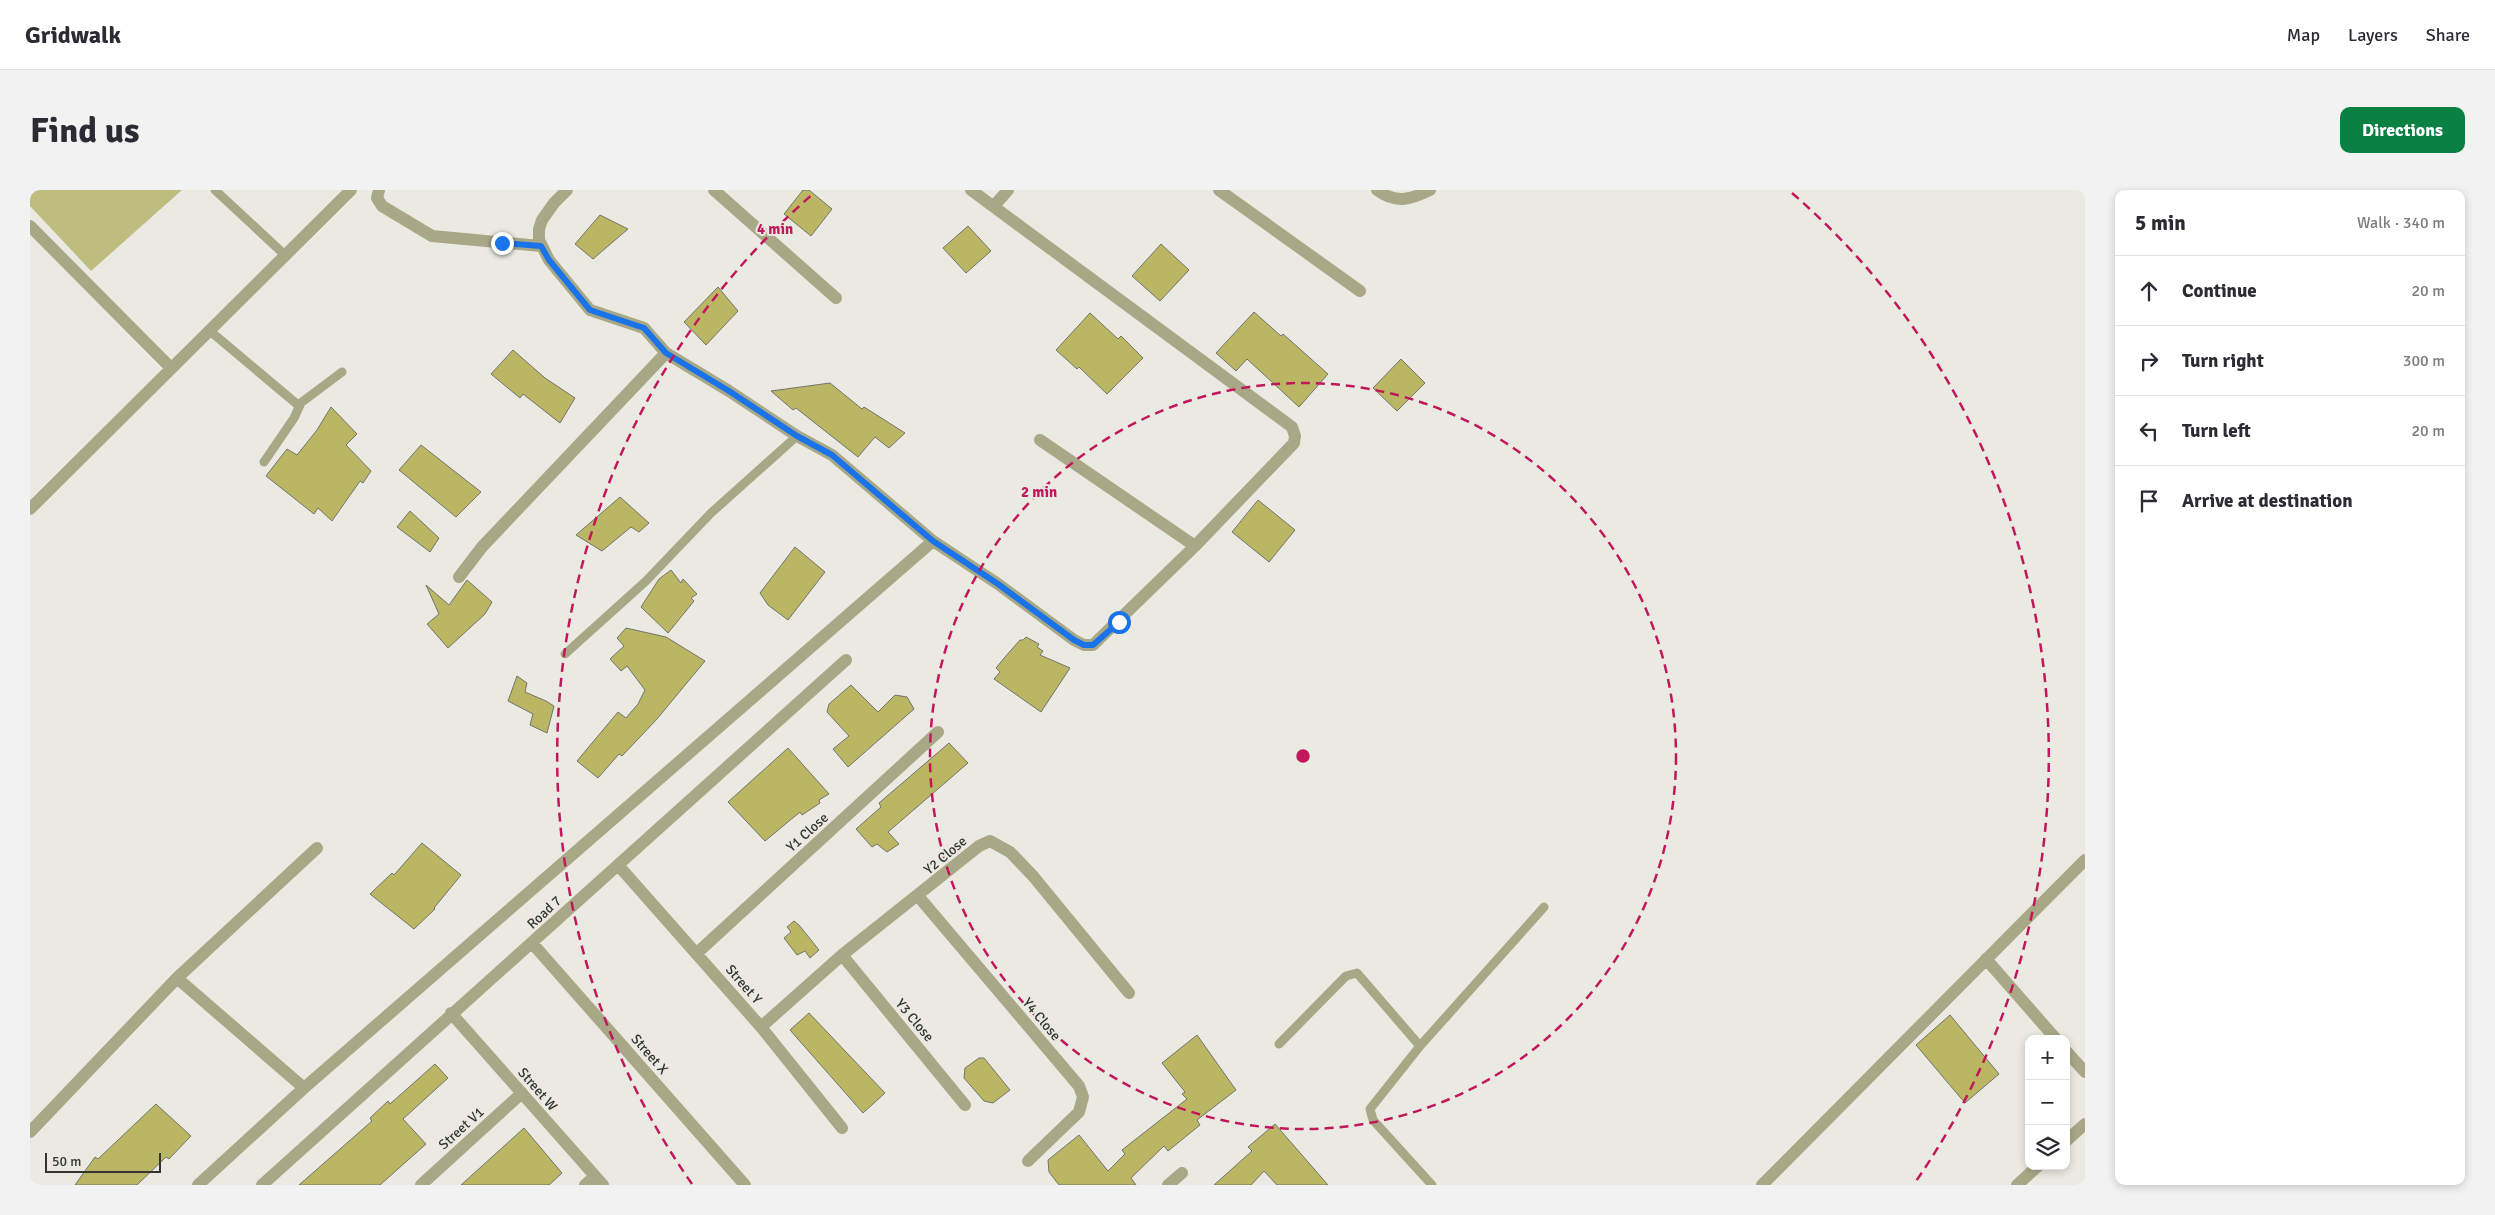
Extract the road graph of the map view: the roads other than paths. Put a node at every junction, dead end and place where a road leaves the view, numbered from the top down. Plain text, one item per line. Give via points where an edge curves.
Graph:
1 (215, 190) edge
2 (351, 190) edge
3 (379, 190) edge
4 (567, 190) edge
5 (714, 190) edge
6 (971, 190) edge
7 (1008, 190) edge
8 (1219, 190) edge
9 (1377, 190) edge
10 (1430, 190) edge
11 (994, 206) junction
12 (30, 226) edge
13 (541, 246) junction
14 (286, 256) junction
15 (1360, 291) dead end
16 (836, 298) dead end
17 (210, 331) junction
18 (666, 353) junction
19 (172, 368) junction
20 (342, 372) dead end
21 (300, 405) junction
22 (797, 436) junction
23 (1040, 440) dead end
24 (264, 462) dead end
25 (30, 509) edge
26 (933, 541) junction
27 (1195, 546) junction
28 (459, 577) dead end
29 (565, 654) dead end
30 (846, 660) dead end
31 (938, 732) dead end
32 (317, 848) dead end
33 (2085, 860) edge
34 (618, 864) junction
35 (918, 896) junction
36 (1544, 907) dead end
37 (532, 943) junction
38 (697, 953) junction
39 (842, 955) junction
40 (1986, 959) junction
41 (177, 978) junction
42 (1129, 993) dead end
43 (451, 1013) junction
44 (760, 1027) junction
45 (2052, 1035) edge
46 (1279, 1044) dead end
47 (1420, 1046) junction
48 (2070, 1055) edge
49 (2085, 1072) edge
50 (304, 1088) junction
51 (522, 1093) junction
52 (965, 1104) dead end
53 (2085, 1124) edge
54 (842, 1128) dead end
55 (30, 1132) edge
56 (2070, 1137) edge
57 (1028, 1161) dead end
58 (2034, 1170) edge
59 (1182, 1173) dead end
60 (599, 1180) edge
61 (198, 1185) edge
62 (262, 1185) edge
63 (420, 1185) edge
64 (585, 1185) edge
65 (745, 1185) edge
66 (1168, 1185) edge
67 (1432, 1185) edge
68 (1762, 1185) edge
69 (2017, 1185) edge

1 - 14 lane
2 - 14 street
3 - 13 street via 377,198 382,206 432,236
4 - 13 street via 542,220 539,229
5 - 16 street
6 - 11 street
7 - 11 street
8 - 15 street
9 - 10 street via 1387,197 1411,200
11 - 27 street via 1292,427 1294,443
12 - 19 street
13 - 18 street via 590,310 644,328
14 - 17 street
17 - 19 street
17 - 21 lane
18 - 22 street
18 - 28 street via 482,547
19 - 25 street
20 - 21 lane
21 - 24 lane
22 - 26 street via 832,455
22 - 29 lane via 711,513 646,581
23 - 27 street
26 - 27 street via 1084,645 1093,645 1105,635
26 - 50 street
30 - 34 street, Road 7
31 - 38 street, Y1 Close
32 - 41 street
33 - 40 street
34 - 37 street, Road 7
34 - 38 street, Street Y
35 - 39 street, Y2 Close
35 - 42 street, Y2 Close via 979,846 990,841 999,844 1033,876
35 - 57 street, Y4 Close via 1079,1086 1082,1098 1079,1112
36 - 47 lane
37 - 43 street, Road 7
37 - 65 street, Street X
38 - 44 street, Street Y
39 - 44 street, Y2 Close
39 - 52 street, Y3 Close
40 - 45 street
40 - 68 street
41 - 50 street
41 - 55 street
43 - 51 street, Street W
43 - 62 street, Road 7
44 - 54 street, Street Y
46 - 47 lane via 1346,976 1357,973
47 - 67 lane via 1370,1109 1373,1120
48 - 49 street
50 - 61 street
51 - 60 street, Street W
51 - 63 street, Street V1
53 - 56 street
58 - 69 street
59 - 66 street
60 - 64 street

